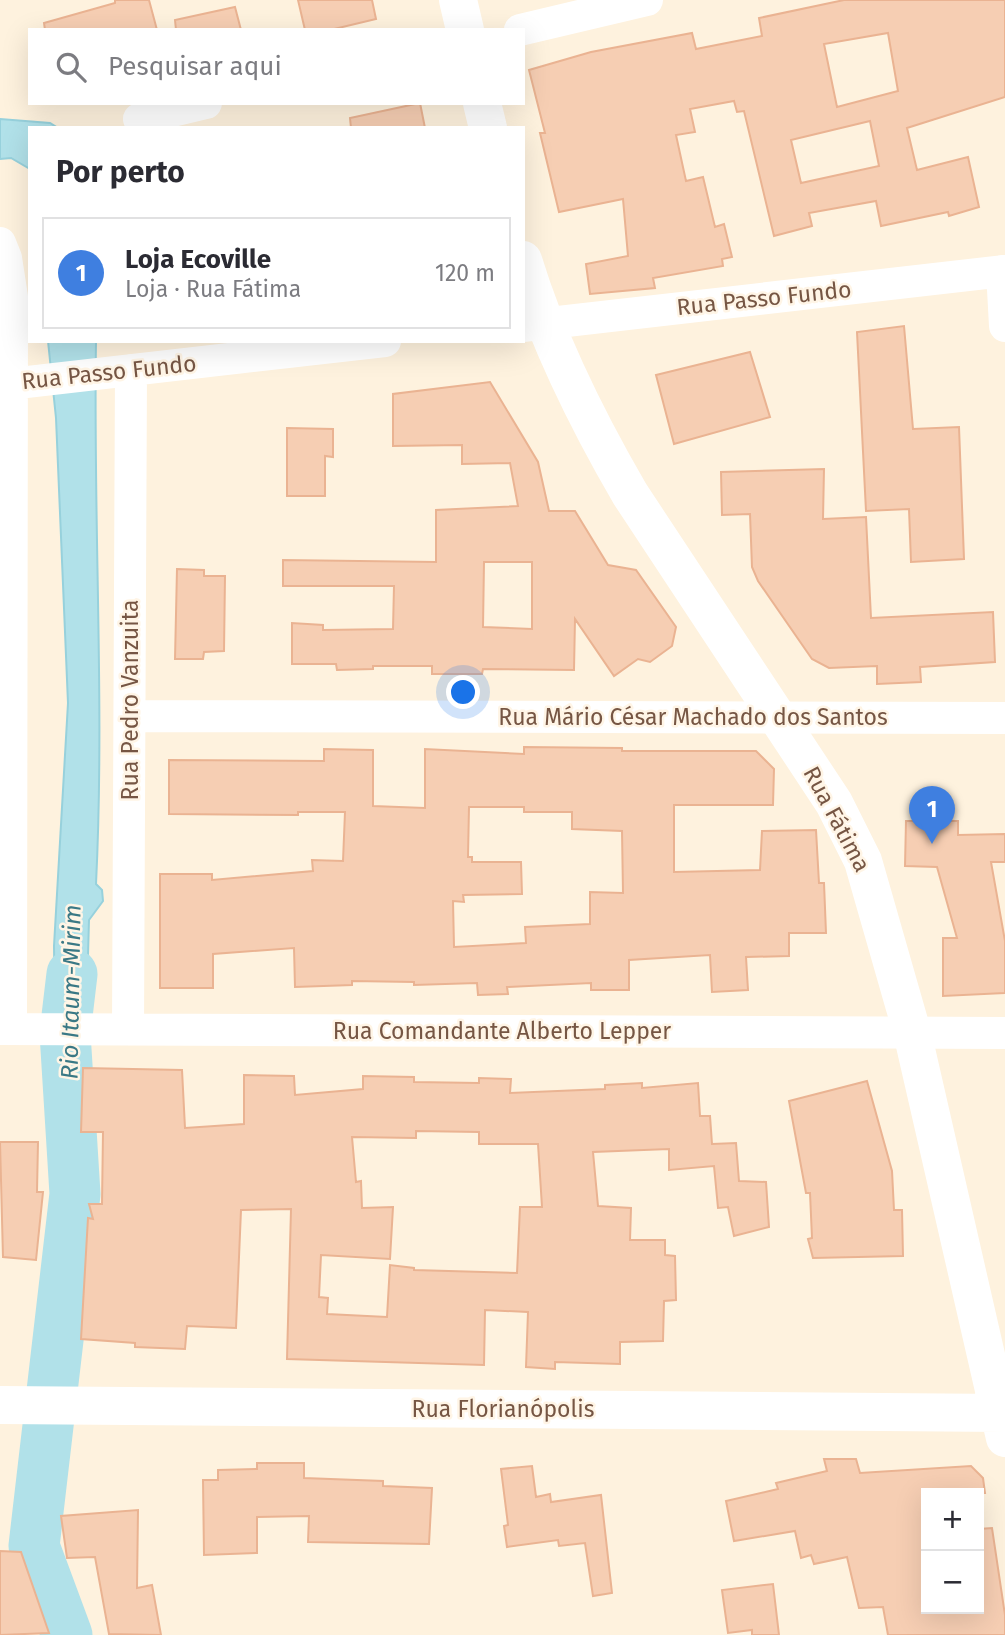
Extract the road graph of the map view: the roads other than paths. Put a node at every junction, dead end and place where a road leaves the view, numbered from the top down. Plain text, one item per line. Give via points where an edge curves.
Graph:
1 (458, 0) edge
2 (647, 0) edge
3 (465, 28) edge
4 (525, 29) edge
5 (198, 105) edge
6 (482, 105) edge
7 (139, 119) dead end
8 (488, 126) edge
9 (0, 243) edge
10 (1003, 271) edge
11 (525, 272) edge
12 (534, 324) edge
13 (1005, 326) edge
14 (367, 343) edge
15 (121, 371) junction
16 (14, 383) edge
17 (6, 715) edge
18 (130, 716) junction
19 (777, 718) junction
20 (1005, 718) edge
21 (15, 1029) edge
22 (128, 1029) junction
23 (912, 1032) junction
24 (1005, 1032) edge
25 (11, 1405) edge
26 (1003, 1422) edge

1 - 3 main road
2 - 4 street
5 - 7 street
6 - 8 main road
9 - 16 street via 12,297
10 - 12 street, Rua Passo Fundo
10 - 13 street
11 - 12 main road, Rua Fátima
12 - 19 main road, Rua Fátima via 572,384 630,494
14 - 15 street, Rua Passo Fundo
15 - 16 street, Rua Passo Fundo
15 - 18 street, Rua Pedro Vanzuita
16 - 17 street
17 - 21 street
18 - 19 street, Rua Mário César Machado dos Santos
18 - 22 street, Rua Pedro Vanzuita
19 - 20 street, Rua Mário César Machado dos Santos
19 - 23 main road, Rua Fátima via 834,803 863,861
21 - 22 street, Rua Comandante Alberto Lepper
22 - 23 street, Rua Comandante Alberto Lepper
23 - 24 street, Rua Comandante Alberto Lepper
23 - 26 main road, Rua Fátima
25 - 26 main road, Rua Florianópolis

